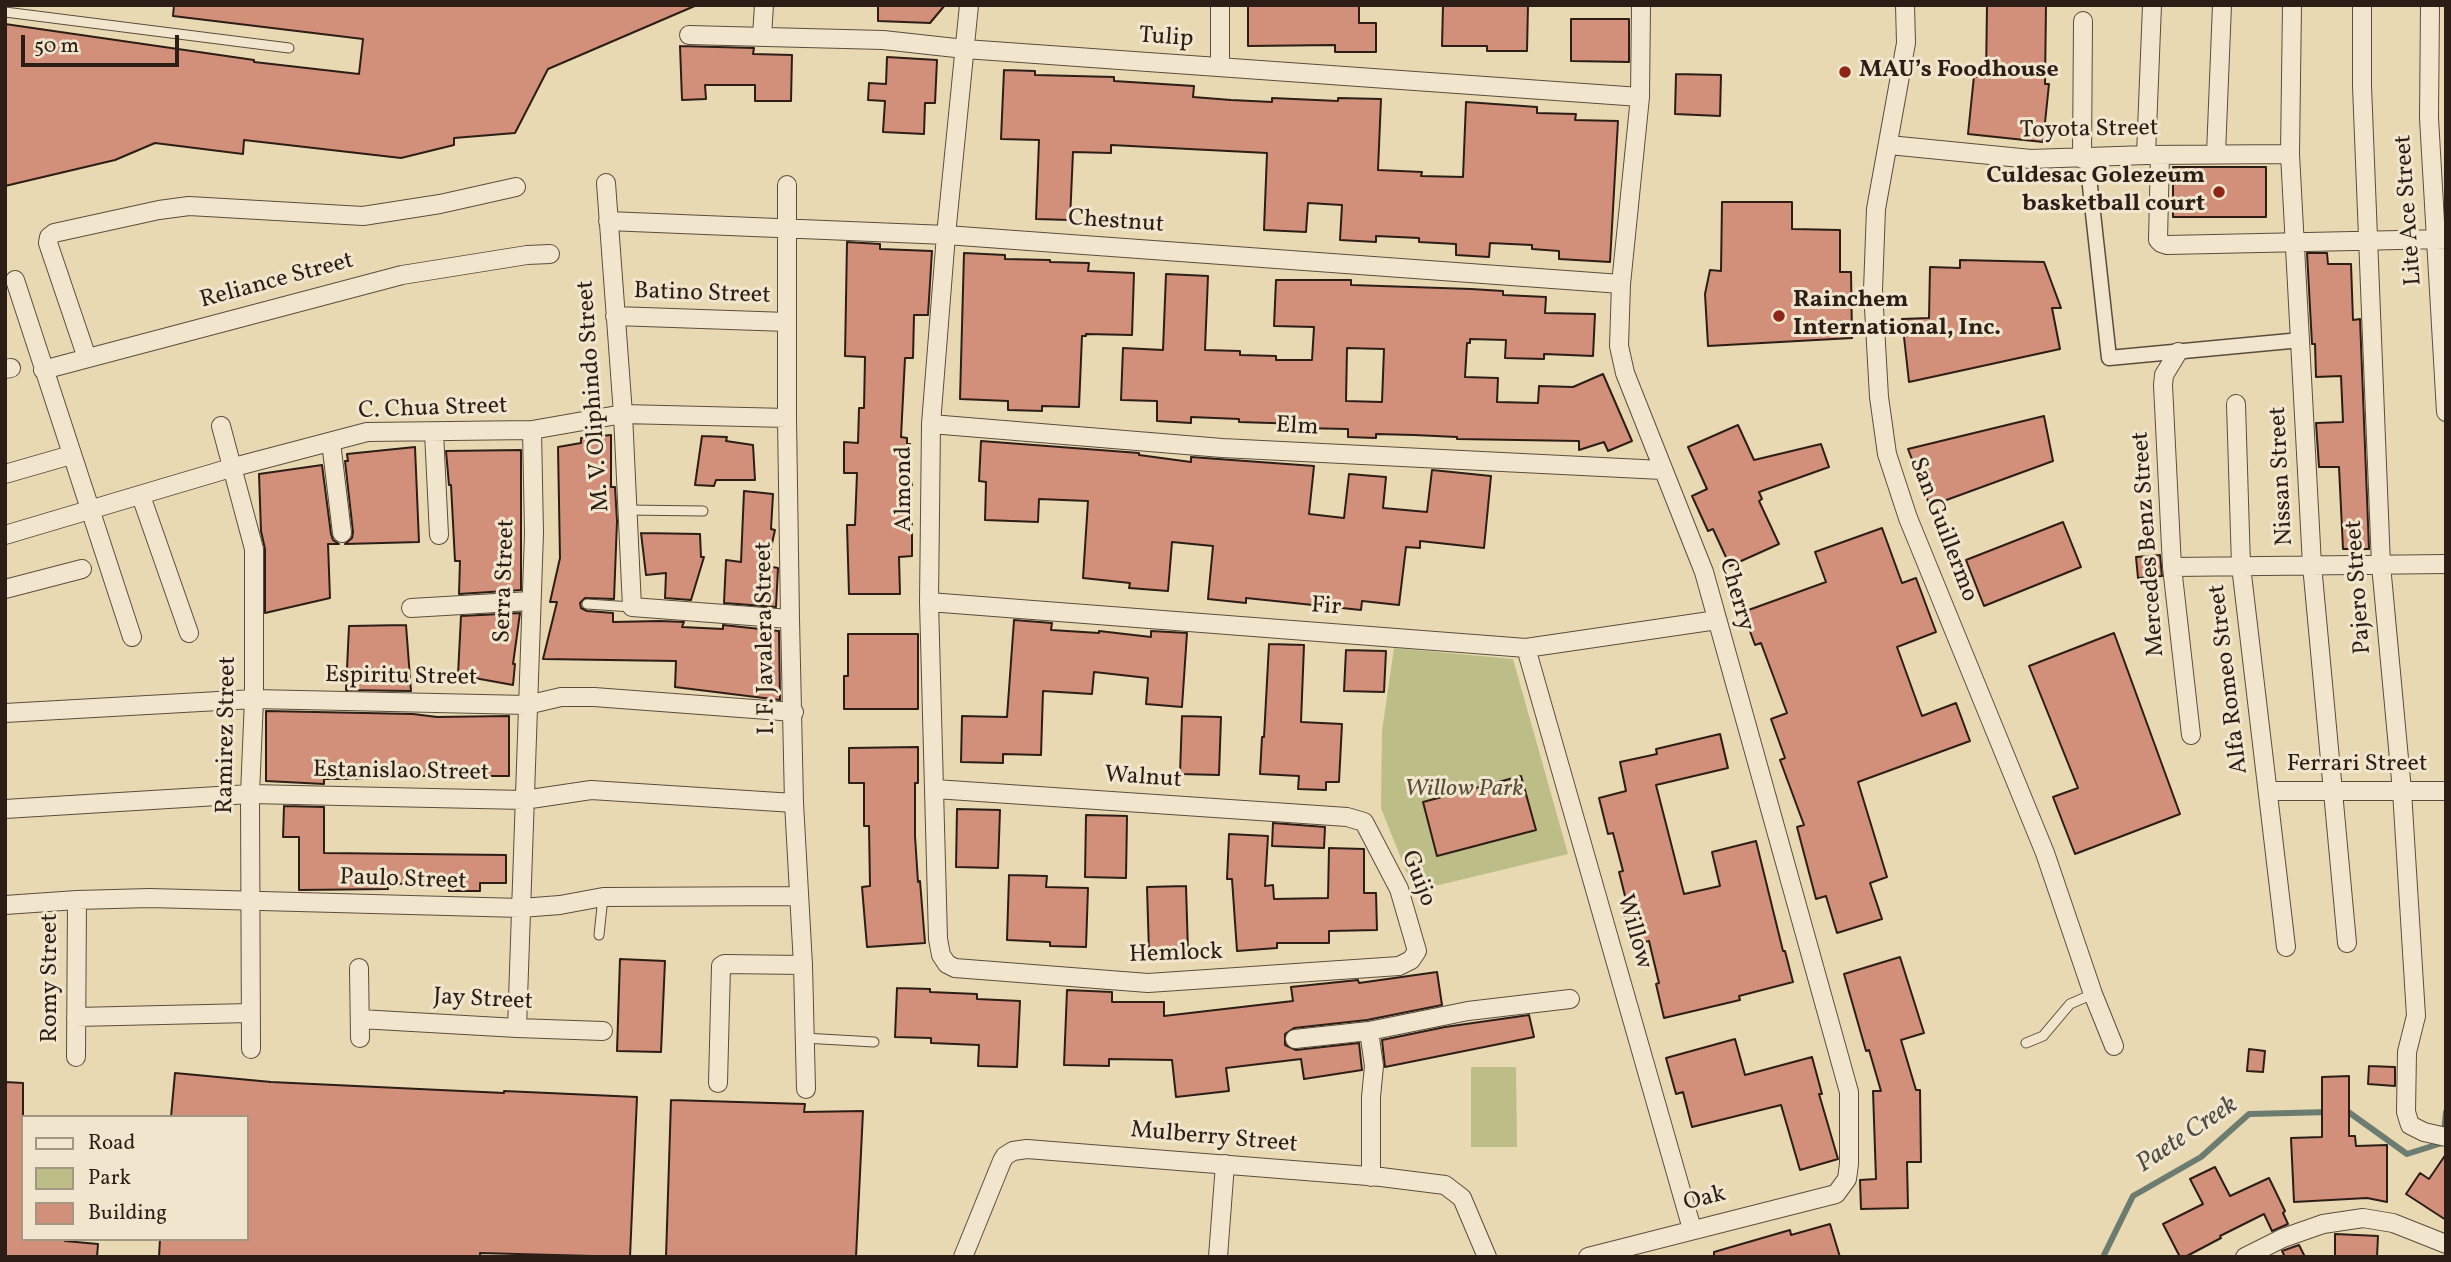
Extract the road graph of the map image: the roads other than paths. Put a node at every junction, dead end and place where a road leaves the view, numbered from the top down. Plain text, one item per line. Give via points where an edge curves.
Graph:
1 (764, 5) edge
2 (969, 5) edge
3 (1220, 5) edge
4 (1641, 5) edge
5 (1905, 5) edge
6 (2152, 5) edge
7 (2222, 5) edge
8 (2292, 5) edge
9 (2362, 5) edge
10 (2430, 5) edge
11 (5, 12) edge
12 (2083, 22) dead end
13 (689, 36) dead end
14 (762, 36) junction
15 (289, 48) dead end
16 (965, 49) junction
17 (1220, 67) junction
18 (1640, 97) junction
19 (1889, 145) junction
20 (2216, 154) junction
21 (2290, 154) junction
22 (2153, 155) junction
23 (2084, 159) junction
24 (606, 183) dead end
25 (787, 185) dead end
26 (516, 187) dead end
27 (608, 221) junction
28 (788, 228) junction
29 (946, 235) junction
30 (2441, 239) edge
31 (2368, 241) junction
32 (2295, 242) junction
33 (551, 254) dead end
34 (15, 280) dead end
35 (1620, 284) junction
36 (615, 316) junction
37 (787, 322) junction
38 (2301, 340) junction
39 (2178, 352) junction
40 (87, 358) junction
41 (43, 370) junction
42 (2236, 404) dead end
43 (2446, 412) edge
44 (623, 414) junction
45 (787, 418) junction
46 (931, 424) junction
47 (221, 426) dead end
48 (532, 430) junction
49 (434, 432) junction
50 (331, 442) junction
51 (71, 455) junction
52 (234, 467) junction
53 (1662, 470) junction
54 (5, 474) edge
55 (141, 496) junction
56 (90, 509) junction
57 (627, 510) junction
58 (704, 511) dead end
59 (342, 533) dead end
60 (5, 535) edge
61 (439, 535) dead end
62 (2446, 564) edge
63 (2312, 565) junction
64 (2381, 565) junction
65 (2241, 566) junction
66 (2172, 567) junction
67 (82, 569) dead end
68 (5, 589) edge
69 (530, 601) junction
70 (929, 602) junction
71 (587, 604) dead end
72 (632, 607) junction
73 (411, 608) dead end
74 (790, 619) junction
75 (1717, 620) junction
76 (189, 633) dead end
77 (132, 636) dead end
78 (1525, 648) junction
79 (254, 699) junction
80 (527, 705) junction
81 (794, 712) junction
82 (5, 713) edge
83 (2191, 735) dead end
84 (935, 789) junction
85 (2446, 790) edge
86 (2267, 791) junction
87 (2333, 791) junction
88 (2402, 791) junction
89 (250, 794) junction
90 (524, 800) junction
91 (794, 803) junction
92 (5, 809) edge
93 (1347, 817) joint
94 (798, 896) junction
95 (603, 897) junction
96 (77, 900) junction
97 (250, 901) junction
98 (5, 905) edge
99 (520, 908) junction
100 (599, 935) dead end
101 (2347, 943) dead end
102 (2286, 947) dead end
103 (803, 965) junction
104 (1399, 966) joint
105 (359, 968) dead end
106 (955, 968) joint
107 (2093, 994) junction
108 (1570, 999) dead end
109 (250, 1013) junction
110 (76, 1017) junction
111 (360, 1019) junction
112 (517, 1028) junction
113 (603, 1031) dead end
114 (1369, 1031) junction
115 (360, 1038) dead end
116 (804, 1038) junction
117 (1295, 1039) dead end
118 (874, 1042) dead end
119 (2026, 1043) dead end
120 (2114, 1046) dead end
121 (251, 1049) dead end
122 (76, 1057) dead end
123 (718, 1083) dead end
124 (806, 1089) dead end
125 (2446, 1137) edge
126 (1225, 1164) junction
127 (1371, 1177) junction
128 (1836, 1194) joint
129 (1692, 1228) junction
130 (2446, 1244) edge
131 (963, 1257) edge
132 (1218, 1257) edge
133 (1487, 1257) edge
134 (1588, 1257) edge
135 (2245, 1257) edge

1 - 14 street
2 - 16 street, Almond
3 - 17 street
4 - 18 street, Cherry
5 - 19 street, San Guillermo via 1906,44
6 - 22 street
7 - 20 street
8 - 21 street, Nissan Street
9 - 31 street, Pajero Street
10 - 30 street, Lite Ace Street via 2429,118
11 - 15 lane
12 - 23 street
13 - 14 street, Tulip
14 - 16 street, Tulip via 883,40
16 - 17 street, Tulip
16 - 29 street, Almond
17 - 18 street, Tulip
18 - 35 street, Cherry
19 - 23 street, Toyota Street via 2031,159
19 - 107 street, San Guillermo via 1876,209 1873,290 1887,454 1908,518 2045,853
20 - 21 street, Toyota Street
20 - 22 street, Toyota Street
21 - 32 street, Nissan Street
22 - 23 street, Toyota Street
22 - 32 street via 2161,243
23 - 39 street via 2109,358
24 - 27 street, M. V. Oliphindo Street
25 - 28 street, I. F. Javalera Street
26 - 40 street via 363,216 189,206 54,233 48,243
27 - 28 street, Chestnut
27 - 36 street, M. V. Oliphindo Street
28 - 29 street, Chestnut
28 - 37 street, I. F. Javalera Street
29 - 35 street, Chestnut
29 - 46 street, Almond
30 - 31 street
30 - 43 street, Lite Ace Street
31 - 32 street
31 - 64 street, Pajero Street
32 - 38 street, Nissan Street
33 - 40 street, Reliance Street via 402,275
34 - 41 street
35 - 53 street, Cherry via 1619,346 1625,373
36 - 37 street, Batino Street
36 - 44 street, M. V. Oliphindo Street
37 - 45 street, I. F. Javalera Street
38 - 39 street
38 - 63 street, Nissan Street
39 - 66 street, Mercedes Benz Street via 2163,385
40 - 41 street, Reliance Street
41 - 51 street
42 - 65 street, Alfa Romeo Street
44 - 45 street, C. Chua Street
44 - 48 street, C. Chua Street
44 - 57 street, M. V. Oliphindo Street
45 - 74 street, I. F. Javalera Street
46 - 53 street, Elm via 1236,449
46 - 70 street, Almond
47 - 52 street, Ramirez Street
48 - 49 street, C. Chua Street
48 - 69 street, Serra Street
49 - 50 street, C. Chua Street via 366,432
49 - 61 street
50 - 52 street, C. Chua Street
50 - 59 street
51 - 54 street
51 - 56 street
52 - 55 street, C. Chua Street
52 - 79 street, Ramirez Street via 254,550
53 - 75 street, Cherry via 1704,572
55 - 56 street, C. Chua Street
55 - 76 street
56 - 60 street, C. Chua Street
56 - 77 street
57 - 58 lane
57 - 72 street, M. V. Oliphindo Street
62 - 64 street
63 - 64 street
63 - 65 street
63 - 87 street, Nissan Street
64 - 88 street, Pajero Street
65 - 66 street
65 - 86 street, Alfa Romeo Street
66 - 83 street, Mercedes Benz Street
67 - 68 street
69 - 73 street
69 - 80 street, Serra Street
70 - 78 street, Fir
70 - 84 street, Almond
71 - 72 lane
72 - 74 street
74 - 81 street, I. F. Javalera Street
75 - 78 street, Fir
75 - 128 street, Cherry via 1849,1092 1849,1164 1847,1179
78 - 129 street, Willow
79 - 80 street, Espiritu Street
79 - 82 street, Espiritu Street
79 - 89 street, Ramirez Street
80 - 81 street, Espiritu Street via 561,697 594,697
80 - 90 street, Serra Street
81 - 91 street, I. F. Javalera Street
84 - 93 street, Walnut
84 - 106 street, Almond via 938,939 941,956
85 - 88 street, Ferrari Street
86 - 87 street, Ferrari Street
86 - 102 street, Alfa Romeo Street
87 - 88 street, Ferrari Street
87 - 101 street, Nissan Street
88 - 125 street, Pajero Street via 2416,1016 2407,1052 2406,1112 2410,1125
89 - 90 street, Estanislao Street
89 - 92 street, Estanislao Street
89 - 97 street, Ramirez Street
90 - 91 street, Estanislao Street via 591,790
90 - 99 street, Serra Street
91 - 94 street, I. F. Javalera Street
93 - 104 street, Guijo via 1364,822 1399,889 1416,951
94 - 95 street, Paulo Street
94 - 103 street, I. F. Javalera Street
95 - 99 street, Paulo Street
95 - 100 lane
96 - 97 street, Paulo Street
96 - 98 street, Paulo Street
96 - 110 street, Romy Street
97 - 99 street, Paulo Street
97 - 109 street, Ramirez Street
99 - 112 street, Serra Street
103 - 116 street, I. F. Javalera Street
103 - 123 street via 721,966
104 - 106 street, Hemlock via 1148,984
105 - 111 street
107 - 119 lane via 2070,1004 2043,1036
107 - 120 street, San Guillermo
108 - 114 street via 1468,1011
109 - 110 street
109 - 121 street, Ramirez Street
110 - 122 street, Romy Street
111 - 112 street, Jay Street
111 - 115 street
112 - 113 street, Jay Street
114 - 117 street
114 - 127 street via 1374,1066
116 - 118 lane
116 - 124 street, I. F. Javalera Street
126 - 127 street, Mulberry Street
126 - 131 street, Mulberry Street via 1013,1151 1002,1161
126 - 132 street
127 - 133 street, Mulberry Street via 1445,1185 1462,1198
128 - 129 street, Oak
129 - 134 street, Oak
130 - 135 street via 2393,1223 2363,1218 2323,1224

